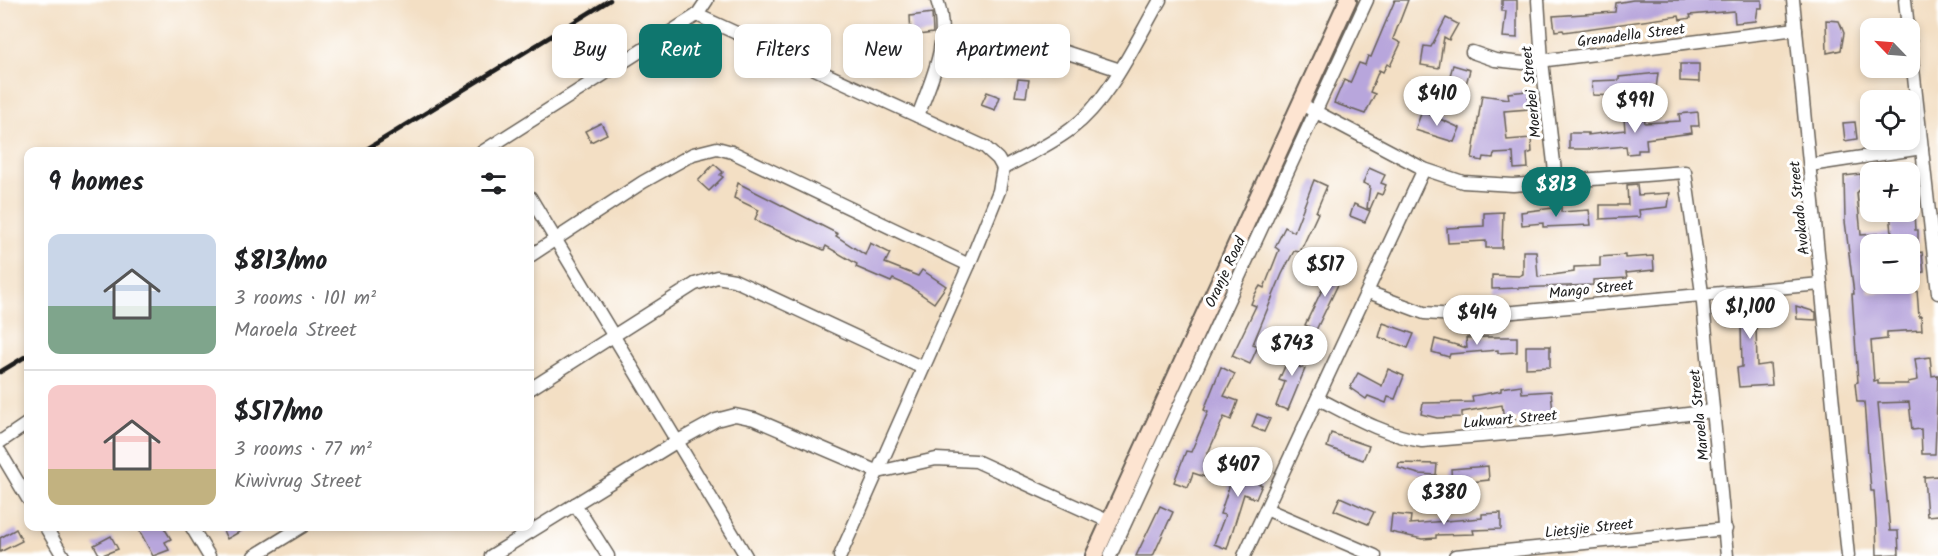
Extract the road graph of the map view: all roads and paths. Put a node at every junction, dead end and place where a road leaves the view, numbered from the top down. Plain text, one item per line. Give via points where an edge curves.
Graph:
1 (707, 0) edge
2 (937, 0) edge
3 (1160, 0) edge
4 (1348, 0) edge
5 (1367, 0) edge
6 (1538, 0) edge
7 (1793, 0) edge
8 (1905, 0) edge
9 (698, 15) junction
10 (1907, 18) edge
11 (942, 24) edge
12 (1796, 29) junction
13 (1472, 52) dead end
14 (1070, 54) edge
15 (1542, 61) junction
16 (1120, 70) junction
17 (935, 72) edge
18 (1914, 78) edge
19 (1308, 108) junction
20 (918, 116) junction
21 (500, 147) edge
22 (1922, 148) junction
23 (1810, 165) junction
24 (1003, 168) junction
25 (1424, 169) junction
26 (1556, 180) junction
27 (534, 204) edge
28 (556, 240) junction
29 (534, 254) edge
30 (969, 265) junction
31 (1821, 284) junction
32 (1368, 292) junction
33 (1702, 293) junction
34 (1938, 293) edge
35 (615, 337) junction
36 (923, 368) junction
37 (534, 387) edge
38 (1319, 399) junction
39 (1713, 411) junction
40 (24, 426) edge
41 (0, 442) edge
42 (676, 442) junction
43 (0, 452) edge
44 (878, 472) junction
45 (24, 492) edge
46 (574, 504) junction
47 (1266, 509) junction
48 (1110, 522) junction
49 (534, 529) edge
50 (1726, 529) junction
51 (48, 531) edge
52 (194, 531) edge
53 (295, 531) edge
54 (531, 531) edge
55 (63, 556) edge
56 (209, 556) edge
57 (254, 556) edge
58 (491, 556) edge
59 (608, 556) edge
60 (746, 556) edge
61 (840, 556) edge
62 (1094, 556) edge
63 (1110, 556) edge
64 (1244, 556) edge
65 (1375, 556) edge
66 (1455, 556) edge
67 (1727, 556) edge
68 (1848, 556) edge

1 - 9 street
2 - 11 street
3 - 16 street
4 - 19 street
5 - 19 street, Oranje Road
6 - 15 street, Moerbei Street
7 - 12 street, Avokado Street
8 - 10 street
9 - 20 street
9 - 21 street
12 - 15 street, Grenadella Street
12 - 23 street, Avokado Street
13 - 15 street, Grenadella Street via 1508,63
14 - 16 street
15 - 26 street, Moerbei Street
16 - 24 street via 1090,112 1073,128
17 - 20 street
18 - 22 street
19 - 25 street, Maroela Street
19 - 48 street
19 - 63 street, Oranje Road
20 - 24 street via 985,147
22 - 23 street
22 - 34 street
23 - 31 street, Avokado Street
24 - 30 street via 999,191
25 - 26 street, Maroela Street via 1463,182 1493,185
25 - 32 street
26 - 33 street, Maroela Street via 1685,172
27 - 28 street
28 - 29 street
28 - 30 street via 643,182 693,154 717,148
28 - 35 street
30 - 36 street
31 - 33 street, Mango Street
31 - 68 street, Avokado Street
32 - 33 street, Mango Street via 1424,313 1471,316
32 - 38 street
33 - 39 street, Maroela Street
35 - 36 street via 695,284 725,278
35 - 37 street
35 - 42 street
36 - 44 street
38 - 39 street, Lukwart Street via 1378,429 1422,441
38 - 47 street
39 - 50 street, Maroela Street
40 - 41 street
42 - 44 street via 716,420 735,415 754,419
42 - 46 street
42 - 60 street
43 - 45 street
44 - 48 street via 936,459 976,461
44 - 61 street
46 - 49 street
46 - 59 street
47 - 64 street
47 - 65 street
48 - 62 street
50 - 66 street, Lietsjie Street
50 - 67 street, Maroela Street
51 - 55 street
52 - 56 street
53 - 57 street
54 - 58 street

